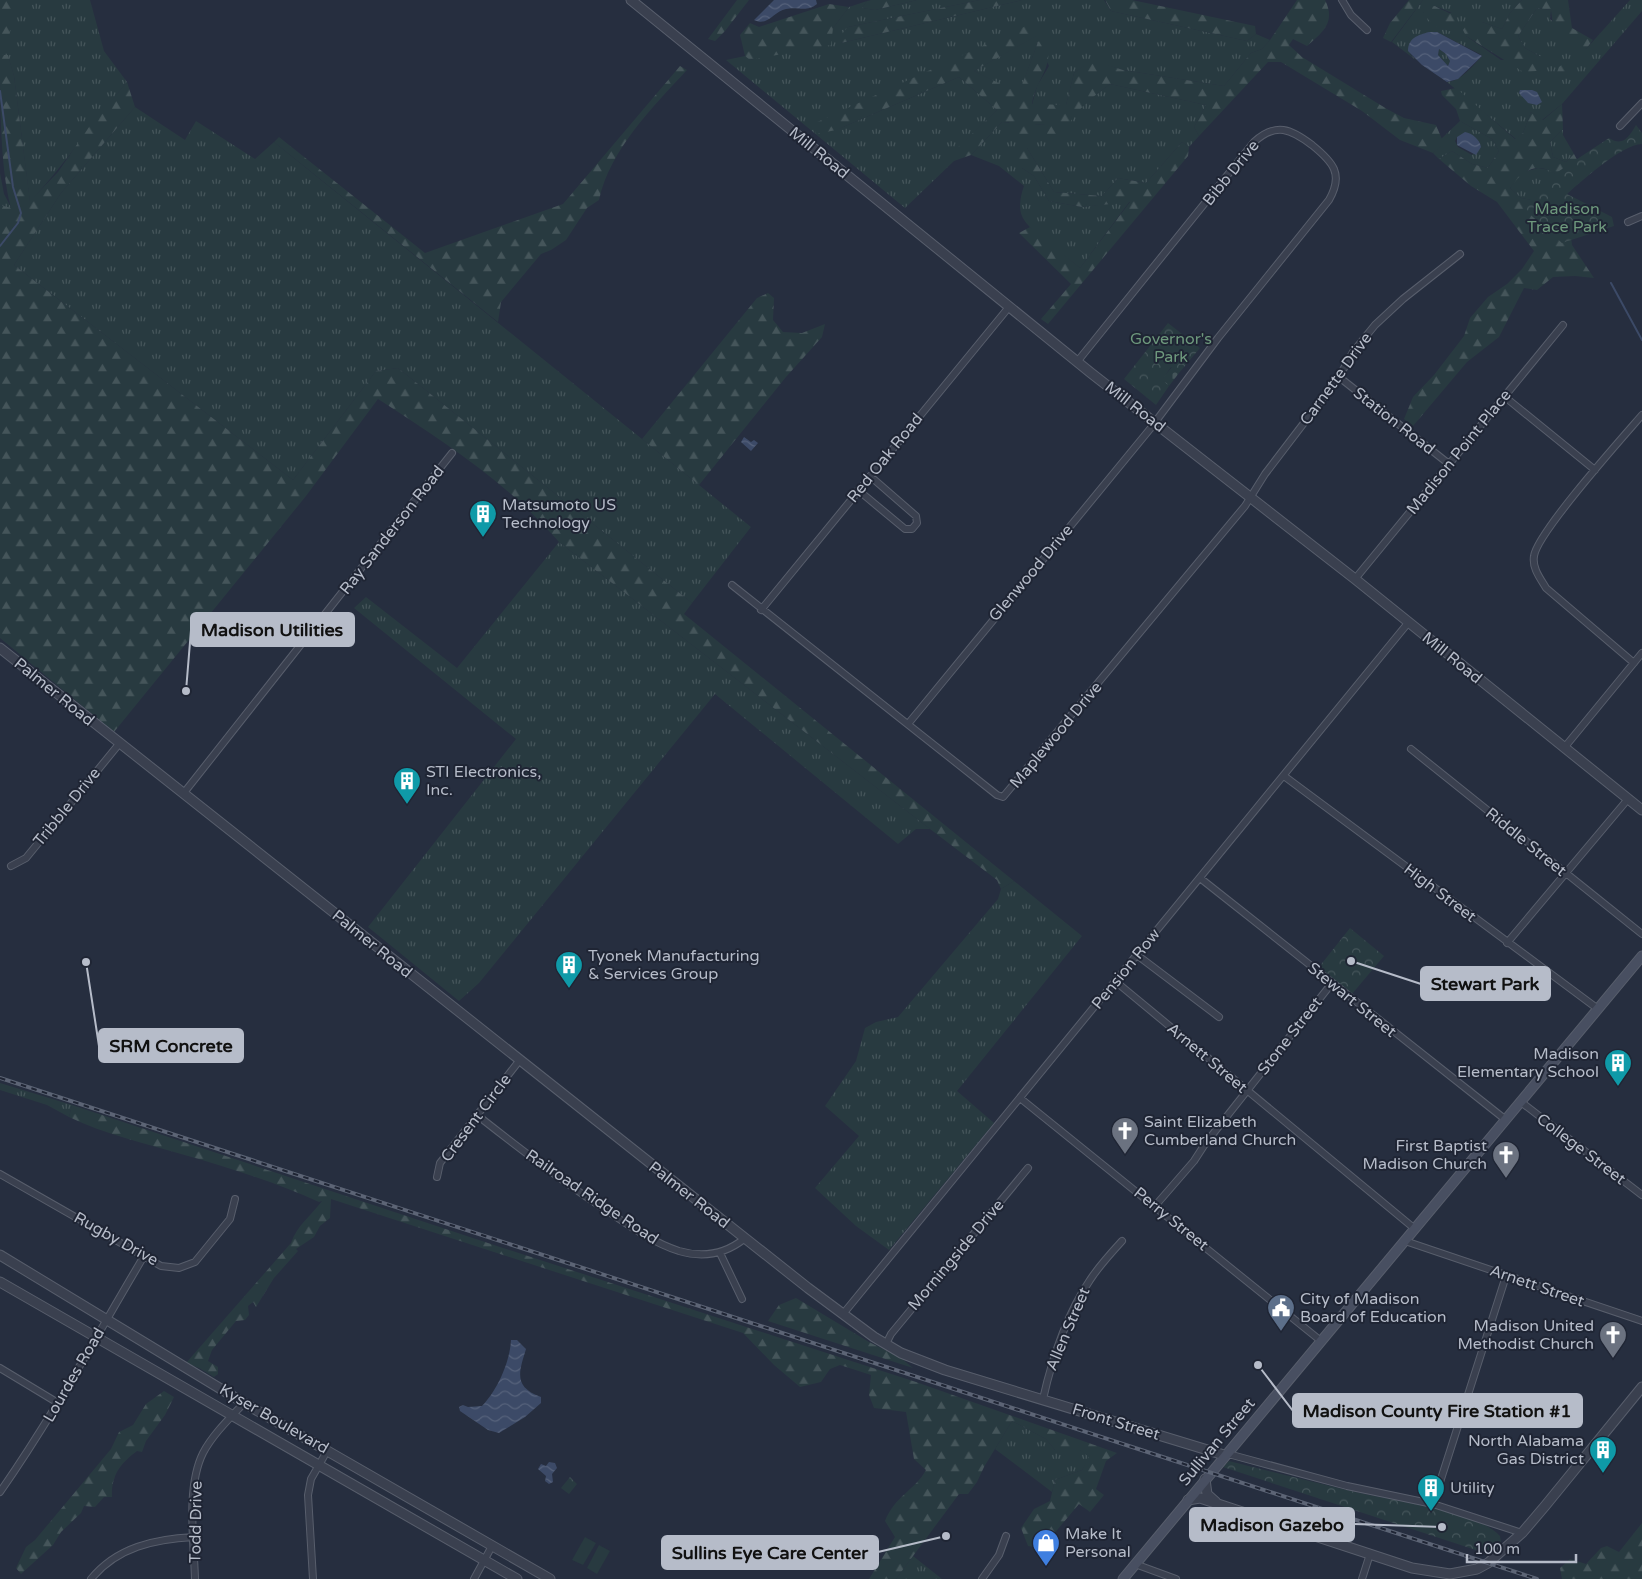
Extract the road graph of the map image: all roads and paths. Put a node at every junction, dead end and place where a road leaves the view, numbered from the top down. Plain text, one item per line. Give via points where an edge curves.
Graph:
1 (631, 0) edge
2 (1342, 0) edge
3 (1367, 30) dead end
4 (1642, 102) edge
5 (1620, 126) dead end
6 (1642, 216) edge
7 (1628, 222) dead end
8 (1460, 254) dead end
9 (1009, 307) junction
10 (1563, 326) dead end
11 (1077, 362) junction
12 (1339, 378) junction
13 (1505, 397) junction
14 (1642, 415) edge
15 (1155, 423) junction
16 (452, 453) dead end
17 (1449, 464) junction
18 (1595, 470) junction
19 (870, 476) junction
20 (858, 490) junction
21 (1250, 498) junction
22 (1356, 580) junction
23 (732, 586) dead end
24 (761, 610) junction
25 (1408, 623) junction
26 (0, 649) edge
27 (1642, 653) edge
28 (1634, 663) junction
29 (908, 724) junction
30 (119, 744) junction
31 (1564, 748) junction
32 (1411, 750) dead end
33 (1284, 776) junction
34 (184, 794) junction
35 (1628, 799) junction
36 (1642, 810) edge
37 (11, 866) dead end
38 (1565, 873) junction
39 (1200, 878) junction
40 (1642, 934) edge
41 (1507, 943) junction
42 (1138, 955) junction
43 (1642, 956) edge
44 (1116, 981) junction
45 (1332, 983) junction
46 (1598, 1009) junction
47 (1219, 1017) dead end
48 (519, 1061) junction
49 (1247, 1092) junction
50 (1020, 1098) junction
51 (1521, 1102) junction
52 (477, 1115) junction
53 (1506, 1120) junction
54 (1028, 1168) dead end
55 (0, 1174) edge
56 (437, 1177) dead end
57 (1642, 1195) edge
58 (236, 1199) dead end
59 (1155, 1206) junction
60 (1415, 1228) junction
61 (744, 1239) junction
62 (1122, 1241) dead end
63 (1405, 1241) junction
64 (720, 1253) junction
65 (0, 1255) edge
66 (144, 1256) junction
67 (1506, 1276) junction
68 (0, 1282) edge
69 (742, 1299) dead end
70 (843, 1314) junction
71 (106, 1319) junction
72 (1642, 1321) edge
73 (97, 1340) junction
74 (1321, 1341) junction
75 (886, 1344) junction
76 (0, 1368) edge
77 (1641, 1390) edge
78 (1043, 1399) junction
79 (244, 1402) junction
80 (58, 1403) junction
81 (232, 1416) junction
82 (327, 1451) junction
83 (1224, 1456) junction
84 (318, 1464) junction
85 (1205, 1480) junction
86 (0, 1492) edge
87 (1188, 1500) junction
88 (1218, 1504) junction
89 (1432, 1504) junction
90 (1522, 1533) junction
91 (1006, 1536) dead end
92 (194, 1537) junction
93 (492, 1546) junction
94 (1370, 1554) junction
95 (485, 1561) junction
96 (1135, 1564) junction
97 (539, 1576) edge
98 (91, 1579) edge
99 (196, 1579) edge
100 (313, 1579) edge
101 (474, 1579) edge
102 (517, 1579) edge
103 (550, 1579) edge
104 (982, 1579) edge
105 (1123, 1579) edge
106 (1176, 1579) edge
107 (1362, 1579) edge

1 - 9 street, Mill Road
2 - 3 street via 1351,15
4 - 5 street
6 - 7 street
8 - 12 street, Carnette Drive via 1375,325 1352,352
9 - 11 street, Mill Road
9 - 19 street, Red Oak Road
10 - 13 street, Madison Point Place
11 - 15 street, Mill Road
11 - 15 street, Bibb Drive via 1254,142 1275,129 1306,140 1333,166 1336,189
12 - 17 street, Station Road
12 - 21 street, Carnette Drive
13 - 17 street, Madison Point Place
13 - 18 street
14 - 18 street
15 - 21 street, Mill Road
15 - 29 street, Glenwood Drive
16 - 34 street, Ray Sanderson Road
17 - 22 street, Madison Point Place
18 - 28 street via 1540,541 1533,556 1536,572 1546,588
19 - 20 street, Red Oak Road
19 - 20 street via 916,516 917,523 912,529 905,529
20 - 24 street, Red Oak Road
21 - 22 street, Mill Road
21 - 29 street, Maplewood Drive via 1003,797
22 - 25 street, Mill Road
23 - 24 street, Maplewood Drive
24 - 29 street, Maplewood Drive
25 - 31 street, Mill Road
25 - 33 street, Pension Row
26 - 30 street, Palmer Road
27 - 28 street
28 - 31 street
30 - 34 street, Palmer Road
30 - 37 street, Tribble Drive via 26,858
31 - 35 street, Mill Road
32 - 38 street, Riddle Street
33 - 39 street, Pension Row
33 - 41 street, High Street
34 - 48 street, Palmer Road
35 - 36 street, Mill Road
35 - 38 street
38 - 40 street, Riddle Street
38 - 41 street
39 - 42 street, Pension Row
39 - 45 street, Stewart Street
41 - 46 street, High Street
42 - 44 street, Pension Row
42 - 47 street
43 - 46 main road, Sullivan Street
44 - 49 street, Arnett Street
44 - 50 street, Pension Row
45 - 49 street, Stone Street
45 - 53 street, Stewart Street
46 - 51 main road, Sullivan Street
48 - 52 street, Cresent Circle
48 - 61 street, Palmer Road
49 - 59 street, Stone Street
49 - 60 street, Arnett Street
50 - 59 street, Perry Street
50 - 70 street, Pension Row
51 - 53 main road, Sullivan Street
51 - 57 street, College Street
52 - 56 street, Cresent Circle via 440,1163
52 - 64 street, Railroad Ridge Road via 568,1185 655,1240 681,1251
53 - 60 main road, Sullivan Street
54 - 75 street, Morningside Drive
55 - 66 street, Rugby Drive
58 - 66 street, Rugby Drive via 230,1219 194,1262 179,1268 161,1266
59 - 74 street, Perry Street
60 - 63 main road, Sullivan Street
61 - 64 street, Railroad Ridge Road
61 - 70 street, Front Street
62 - 78 street, Allen Street via 1090,1278 1080,1295
63 - 67 street, Arnett Street
63 - 74 main road, Sullivan Street
64 - 69 street
65 - 71 street, Kyser Boulevard
66 - 71 street, Lourdes Road
67 - 72 street, Arnett Street
67 - 89 street
68 - 73 street, Kyser Boulevard
70 - 75 street, Front Street
71 - 73 street, Lourdes Road
71 - 79 street, Kyser Boulevard
73 - 80 street, Lourdes Road
73 - 81 street, Kyser Boulevard
74 - 83 main road, Sullivan Street
75 - 78 street, Front Street via 945,1370
76 - 80 street
77 - 90 street
78 - 83 street, Front Street
79 - 81 street, Todd Drive
79 - 82 street, Kyser Boulevard
80 - 86 street, Lourdes Road
81 - 84 street, Kyser Boulevard
81 - 92 street, Todd Drive via 203,1454 196,1474
82 - 84 street
82 - 93 street, Kyser Boulevard
83 - 85 main road, Sullivan Street
83 - 89 street, Front Street via 1232,1455 1347,1486
84 - 95 street, Kyser Boulevard
84 - 100 street via 308,1495
85 - 87 main road, Sullivan Street
85 - 88 street via 1207,1494
87 - 88 street via 1200,1498
87 - 96 main road, Sullivan Street
88 - 94 street
89 - 90 street, Front Street
90 - 94 street via 1488,1563 1462,1573 1426,1572
91 - 104 street via 999,1555
92 - 98 street via 154,1541 134,1548 109,1562
92 - 99 street, Todd Drive
93 - 95 street
93 - 97 street, Kyser Boulevard
94 - 107 street
95 - 101 street
95 - 102 street, Kyser Boulevard
96 - 105 main road, Sullivan Street
96 - 106 street
97 - 103 street, Kyser Boulevard

